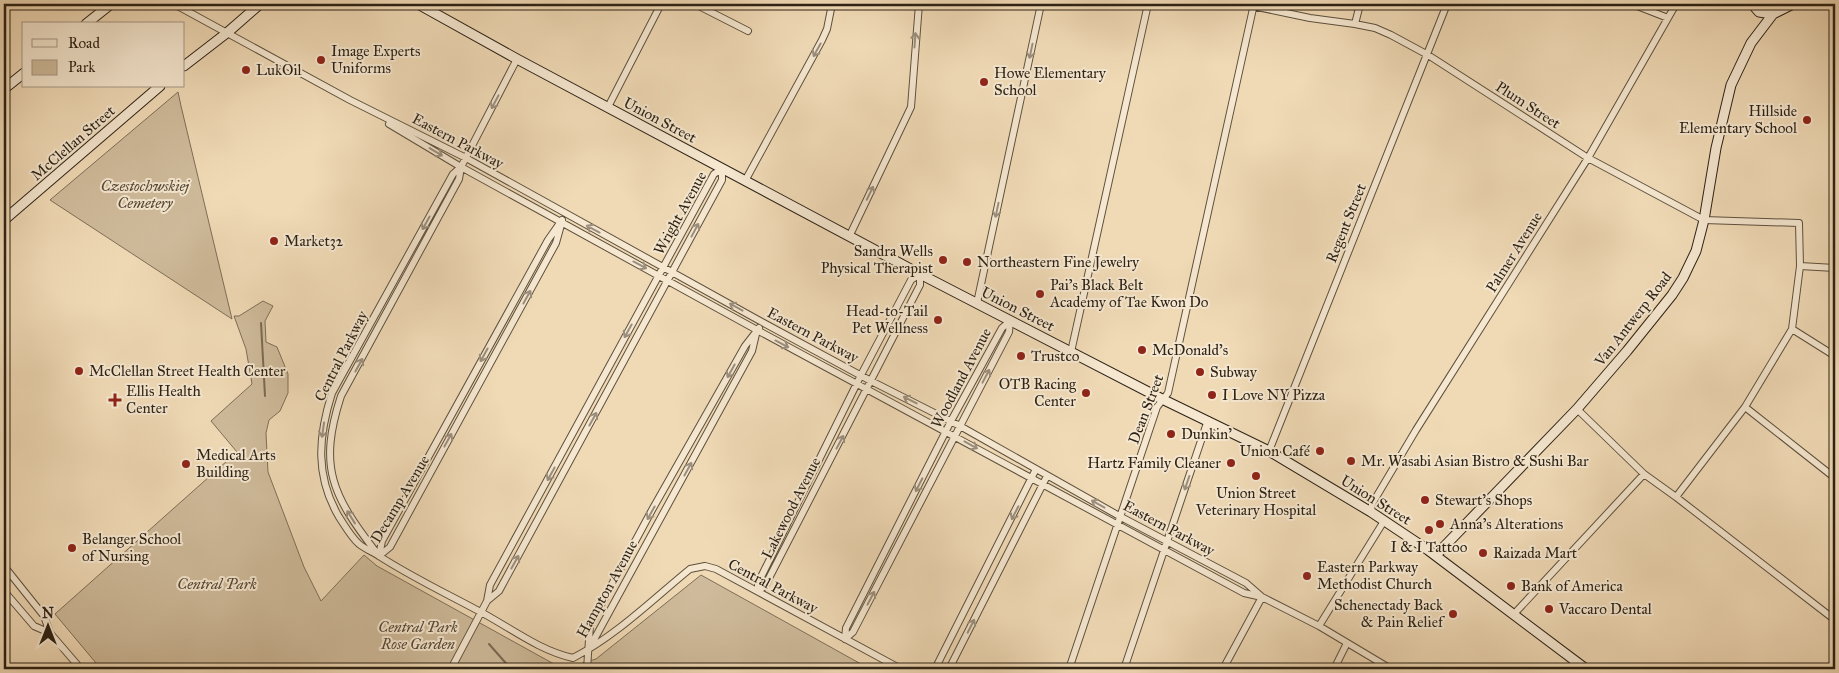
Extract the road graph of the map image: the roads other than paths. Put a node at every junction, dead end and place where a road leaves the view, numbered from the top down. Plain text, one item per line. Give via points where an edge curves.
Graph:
1 (110, 4) edge
2 (174, 4) edge
3 (260, 4) edge
4 (418, 4) edge
5 (661, 4) edge
6 (694, 4) edge
7 (832, 4) edge
8 (919, 4) edge
9 (1041, 4) edge
10 (1148, 4) edge
11 (1243, 4) edge
12 (1360, 4) edge
13 (1448, 4) edge
14 (1632, 4) edge
15 (1676, 4) edge
16 (1752, 4) edge
17 (1772, 4) edge
18 (1793, 4) edge
19 (1254, 5) edge
20 (1773, 14) junction
21 (1668, 18) junction
22 (88, 22) edge
23 (1355, 24) junction
24 (748, 31) dead end
25 (228, 32) junction
26 (1428, 55) junction
27 (517, 59) junction
28 (185, 65) edge
29 (22, 75) edge
30 (158, 88) edge
31 (4, 89) edge
32 (350, 100) junction
33 (608, 107) junction
34 (466, 158) junction
35 (1588, 158) junction
36 (461, 167) junction
37 (722, 169) junction
38 (745, 181) junction
39 (565, 214) junction
40 (4, 220) edge
41 (1704, 220) junction
42 (561, 222) junction
43 (849, 237) junction
44 (1800, 266) junction
45 (664, 267) junction
46 (1835, 268) edge
47 (672, 273) junction
48 (920, 274) junction
49 (659, 275) junction
50 (668, 280) junction
51 (978, 303) junction
52 (1010, 321) junction
53 (762, 322) junction
54 (890, 324) junction
55 (898, 328) junction
56 (1792, 329) junction
57 (757, 330) junction
58 (1071, 352) junction
59 (1835, 356) edge
60 (862, 375) junction
61 (871, 381) junction
62 (857, 383) junction
63 (867, 389) junction
64 (1162, 399) junction
65 (1746, 407) junction
66 (1577, 409) junction
67 (1208, 420) junction
68 (951, 421) junction
69 (960, 426) junction
70 (946, 432) junction
71 (955, 436) junction
72 (1268, 451) junction
73 (1036, 469) junction
74 (1644, 474) junction
75 (1047, 476) junction
76 (1032, 478) junction
77 (1835, 478) edge
78 (1043, 484) junction
79 (1676, 497) junction
80 (1371, 512) junction
81 (1121, 517) junction
82 (1384, 522) junction
83 (1118, 524) junction
84 (1167, 541) junction
85 (1165, 550) junction
86 (1436, 555) junction
87 (379, 556) junction
88 (4, 569) edge
89 (4, 591) edge
90 (758, 591) junction
91 (1262, 597) junction
92 (487, 601) junction
93 (480, 612) junction
94 (1514, 614) junction
95 (1835, 620) edge
96 (1320, 626) junction
97 (50, 633) junction
98 (845, 639) junction
99 (1347, 643) junction
100 (588, 650) junction
101 (81, 669) edge
102 (451, 669) edge
103 (587, 669) edge
104 (901, 669) edge
105 (935, 669) edge
106 (949, 669) edge
107 (1070, 669) edge
108 (1124, 669) edge
109 (1223, 669) edge
110 (1334, 669) edge
111 (1392, 669) edge
112 (1586, 669) edge

1 - 22 main road
2 - 25 street, Eastern Parkway
3 - 25 main road
4 - 27 main road, Union Street
5 - 33 street
6 - 24 street
7 -> 38 street via 822,40
43 -> 8 street via 911,107
9 -> 51 street
10 - 58 street
11 - 19 street, Plum Street
12 - 23 street
13 - 26 street, Regent Street
14 - 21 street
15 - 21 street, Palmer Avenue
16 - 20 main road via 1759,12
17 - 20 main road
18 - 20 main road, Van Antwerp Road
19 - 23 street, Plum Street
19 - 64 street, Dean Street via 1168,393
20 - 41 main road, Van Antwerp Road via 1751,43 1731,85
21 - 35 street, Palmer Avenue
23 - 26 street, Plum Street via 1375,28
25 - 28 main road
25 - 32 street, Eastern Parkway
26 - 35 street, Plum Street
26 - 72 street, Regent Street
27 - 33 main road, Union Street
27 -> 34 street, Central Parkway
29 - 31 main road
30 - 40 main road, McClellan Street
32 - 34 street, Eastern Parkway
32 -> 36 street, Eastern Parkway
33 - 37 main road, Union Street
34 - 36 street, Central Parkway
34 - 39 street, Eastern Parkway
35 - 41 street, Plum Street
35 - 80 street, Palmer Avenue via 1416,430 1372,504
36 - 42 street, Eastern Parkway
87 -> 36 street, Central Parkway via 350,516 334,484 329,463 334,419 341,396 459,179
36 -> 87 street, Central Parkway via 452,174 332,393 325,416 322,467 332,505 360,545
37 - 38 main road, Union Street
37 - 45 street, Wright Avenue via 714,174
47 -> 37 street, Wright Avenue via 722,180
38 - 43 main road, Union Street
39 - 42 street, Decamp Avenue
45 -> 39 street, Eastern Parkway
41 - 44 street, Plum Street via 1799,223
41 - 66 main road, Van Antwerp Road via 1696,251 1672,295
42 -> 49 street, Eastern Parkway
42 - 87 street, Decamp Avenue via 548,240 390,526
43 - 48 main road, Union Street
44 - 46 street
44 - 56 street
45 - 47 street, Eastern Parkway
45 - 49 street, Wright Avenue
47 - 50 street, Wright Avenue
53 -> 47 street, Eastern Parkway
48 - 51 main road, Union Street
48 - 54 street, Lakewood Avenue via 911,280
48 - 55 street, Lakewood Avenue via 920,285
49 - 50 street, Eastern Parkway
49 -> 92 street, Wright Avenue via 490,585
50 - 57 street, Eastern Parkway
92 -> 50 street, Wright Avenue via 498,591
51 - 52 main road, Union Street
52 - 58 main road, Union Street
52 - 68 street, Woodland Avenue via 1002,328
69 -> 52 street, Woodland Avenue via 1009,332
53 - 57 street, Hampton Avenue
53 - 60 street, Eastern Parkway
54 - 55 street
54 - 60 street, Lakewood Avenue
55 - 61 street, Lakewood Avenue
56 - 59 street
56 - 65 street
57 -> 62 street, Eastern Parkway
100 -> 57 street, Hampton Avenue via 752,351
57 -> 100 street, Hampton Avenue via 608,590 590,625
58 - 64 main road, Union Street
60 - 61 street, Eastern Parkway
60 - 62 street, Lakewood Avenue
61 - 63 street, Lakewood Avenue
68 -> 61 street, Eastern Parkway
62 - 63 street, Eastern Parkway
62 - 90 street, Lakewood Avenue via 758,583
63 - 70 street, Eastern Parkway
90 -> 63 street, Lakewood Avenue via 765,586
64 - 67 main road, Union Street
64 - 81 street, Dean Street
65 - 77 street
65 - 79 street
66 - 74 street
66 - 86 main road, Van Antwerp Road
67 - 72 main road, Union Street
67 -> 84 street
68 - 69 street, Eastern Parkway
68 - 70 street, Woodland Avenue
69 - 71 street, Woodland Avenue
69 - 73 street, Eastern Parkway
70 - 71 street, Eastern Parkway
70 -> 98 street, Woodland Avenue via 846,628
71 -> 76 street, Eastern Parkway
98 -> 71 street, Woodland Avenue via 853,632
72 - 80 main road, Union Street
73 - 75 street, Eastern Parkway
73 - 76 street
74 - 79 street
74 - 94 street
75 - 78 street
81 -> 75 street, Eastern Parkway
76 - 78 street, Eastern Parkway
76 -> 105 street
78 - 83 street, Eastern Parkway
106 -> 78 street
79 - 95 street
80 - 82 main road, Union Street
81 - 83 street, Dean Street
81 - 84 street, Eastern Parkway
82 - 86 main road, Union Street
82 - 96 street
83 - 85 street, Eastern Parkway
83 - 107 street, Dean Street
84 - 85 street
84 - 91 street, Eastern Parkway via 1246,583
85 - 91 street, Eastern Parkway via 1244,592
85 - 108 street
86 - 94 main road, Union Street
87 - 93 street, Central Parkway
88 - 97 street via 44,616
89 - 97 street via 34,626
90 - 98 street, Central Parkway
90 - 100 street, Central Parkway via 716,569 705,566 690,569 614,633
91 - 96 street, Eastern Parkway
91 - 109 street
92 - 93 street, Wright Avenue
93 - 100 street, Central Parkway via 556,654 573,658
93 - 102 street, Wright Avenue
94 - 112 main road, Union Street
96 - 99 street, Eastern Parkway
97 - 101 street
98 - 104 street, Central Parkway
99 - 110 street
99 - 111 street, Eastern Parkway
100 - 103 street

